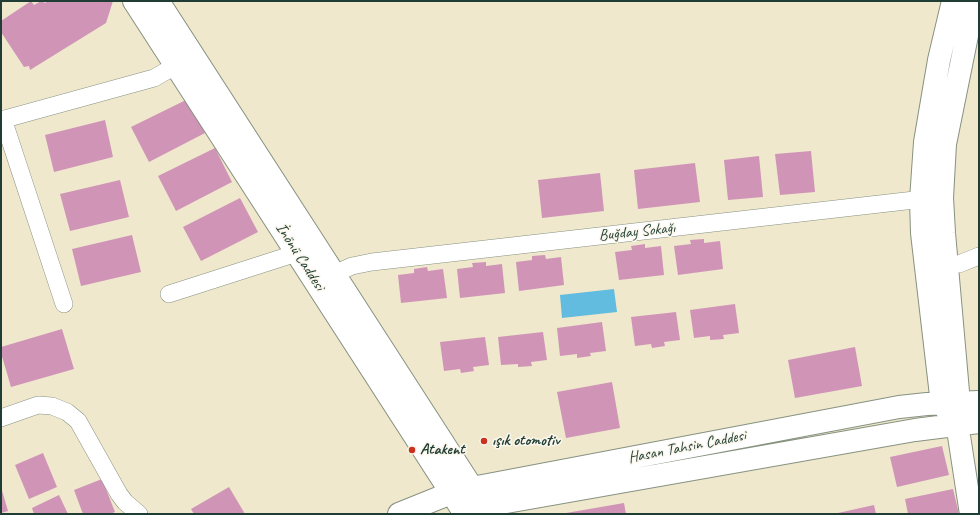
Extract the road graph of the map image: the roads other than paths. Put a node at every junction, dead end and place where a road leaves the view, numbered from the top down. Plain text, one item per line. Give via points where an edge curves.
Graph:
1 (134, 1) edge
2 (158, 1) edge
3 (953, 1) edge
4 (974, 1) edge
5 (184, 61) junction
6 (2, 120) edge
7 (942, 198) junction
8 (921, 200) junction
9 (298, 254) junction
10 (979, 256) edge
11 (959, 264) dead end
12 (334, 274) junction
13 (169, 294) dead end
14 (64, 304) dead end
15 (959, 408) edge
16 (1, 418) edge
17 (979, 422) edge
18 (468, 506) edge
19 (139, 514) edge
20 (399, 514) edge
21 (971, 514) edge

1 - 5 main road, İnönü Caddesi
2 - 5 main road
3 - 8 main road via 939,60 925,142
4 - 7 main road via 945,144
5 - 6 street via 154,78
5 - 9 main road, İnönü Caddesi
5 - 12 main road
6 - 14 street
7 - 8 street, Buğday Sokağı
7 - 15 main road
8 - 12 street, Buğday Sokağı via 372,262 352,266
8 - 15 main road via 924,248
9 - 13 street
9 - 18 main road, İnönü Caddesi
10 - 11 street
12 - 18 main road
15 - 17 main road, Hasan Tahsin Caddesi
15 - 18 main road, Hasan Tahsin Caddesi
15 - 21 main road
16 - 19 street via 38,405 52,406 67,412 78,421 119,494
18 - 20 main road, Hasan Tahsin Caddesi

